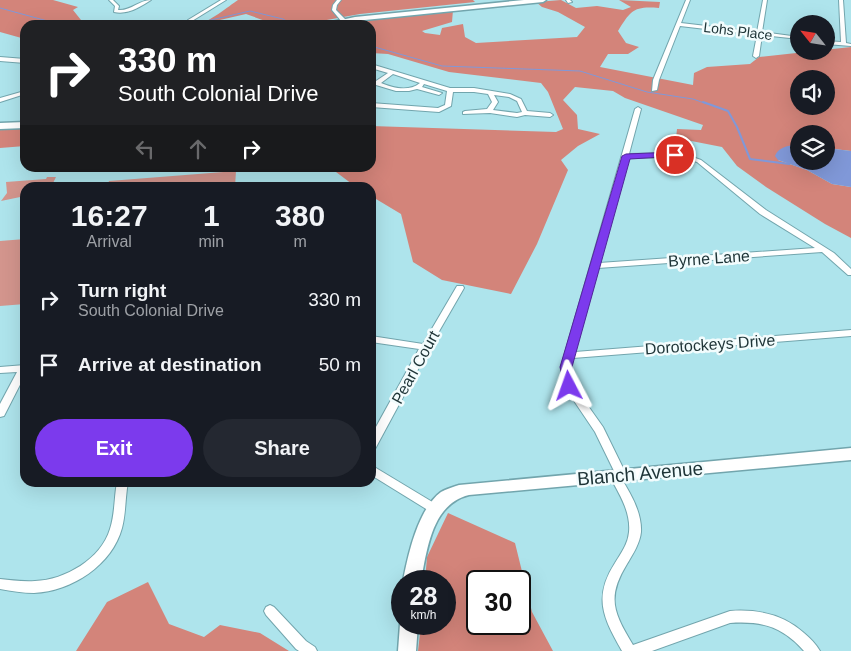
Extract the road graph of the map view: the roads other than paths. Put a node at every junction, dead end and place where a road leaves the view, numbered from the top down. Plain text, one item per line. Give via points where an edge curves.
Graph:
1 (111, 0) edge
2 (224, 0) edge
3 (340, 0) edge
4 (538, 0) edge
5 (543, 0) edge
6 (688, 0) edge
7 (765, 0) edge
8 (841, 0) edge
9 (147, 1) edge
10 (842, 19) junction
11 (190, 20) dead end
12 (343, 20) edge
13 (353, 20) edge
14 (851, 20) edge
15 (678, 24) junction
16 (759, 34) junction
17 (790, 37) edge
18 (835, 43) edge
19 (844, 44) junction
20 (851, 45) edge
21 (756, 56) dead end
22 (0, 58) edge
23 (20, 60) edge
24 (376, 67) edge
25 (393, 72) junction
26 (656, 80) joint
27 (423, 82) junction
28 (378, 84) joint
29 (418, 88) junction
30 (450, 90) junction
31 (654, 90) dead end
32 (439, 93) dead end
33 (490, 93) junction
34 (20, 94) edge
35 (0, 100) edge
36 (376, 105) edge
37 (638, 109) dead end
38 (490, 111) junction
39 (465, 113) dead end
40 (525, 113) junction
41 (550, 116) dead end
42 (20, 125) edge
43 (0, 126) edge
44 (626, 156) junction
45 (824, 250) junction
46 (594, 266) junction
47 (851, 273) edge
48 (460, 288) dead end
49 (851, 333) edge
50 (376, 340) edge
51 (426, 347) junction
52 (570, 355) junction
53 (20, 368) edge
54 (0, 370) edge
55 (20, 376) edge
56 (0, 413) edge
57 (376, 437) edge
58 (851, 454) edge
59 (376, 472) edge
60 (618, 474) junction
61 (122, 487) edge
62 (435, 510) junction
63 (415, 570) edge
64 (0, 584) edge
65 (270, 611) dead end
66 (408, 635) edge
67 (310, 651) edge
68 (407, 651) edge
69 (629, 651) edge
70 (634, 651) edge
71 (814, 651) edge

1 - 9 street via 116,4 116,11 122,12
2 - 11 street
3 - 12 street via 334,10
4 - 5 street
4 - 13 street
6 - 15 street
7 - 16 street
8 - 10 street
10 - 14 street
10 - 19 street
15 - 16 street, Lohs Place
15 - 26 street
16 - 17 street, Lohs Place
16 - 21 street
18 - 19 street
19 - 20 street
22 - 23 street
24 - 25 street
25 - 27 street
25 - 28 street
26 - 31 street
27 - 29 street
27 - 30 street
28 - 29 street via 401,89
29 - 32 street
30 - 33 street
30 - 36 street via 448,106 439,110
33 - 38 street via 495,102
33 - 40 street via 515,97
34 - 35 street
37 - 44 street
38 - 39 street
38 - 40 street
40 - 41 street
42 - 43 street
44 - 45 street via 694,158 763,212
44 - 46 street
45 - 46 street, Byrne Lane
45 - 47 street
46 - 52 street
48 - 51 street, Pearl Court
49 - 52 street, Dorotockeys Drive
50 - 51 street
51 - 57 street, Pearl Court
52 - 60 street via 566,367 569,386 599,430
53 - 54 street
55 - 56 street
58 - 60 street, Blanch Avenue
59 - 62 street
60 - 62 street, Blanch Avenue via 469,489 445,498
60 - 69 street via 635,531 628,555 612,580 608,599 614,627
61 - 64 street via 116,529 108,546 94,562 50,585
62 - 63 street
65 - 67 street
66 - 68 street
70 - 71 street via 744,615 778,622 794,630

